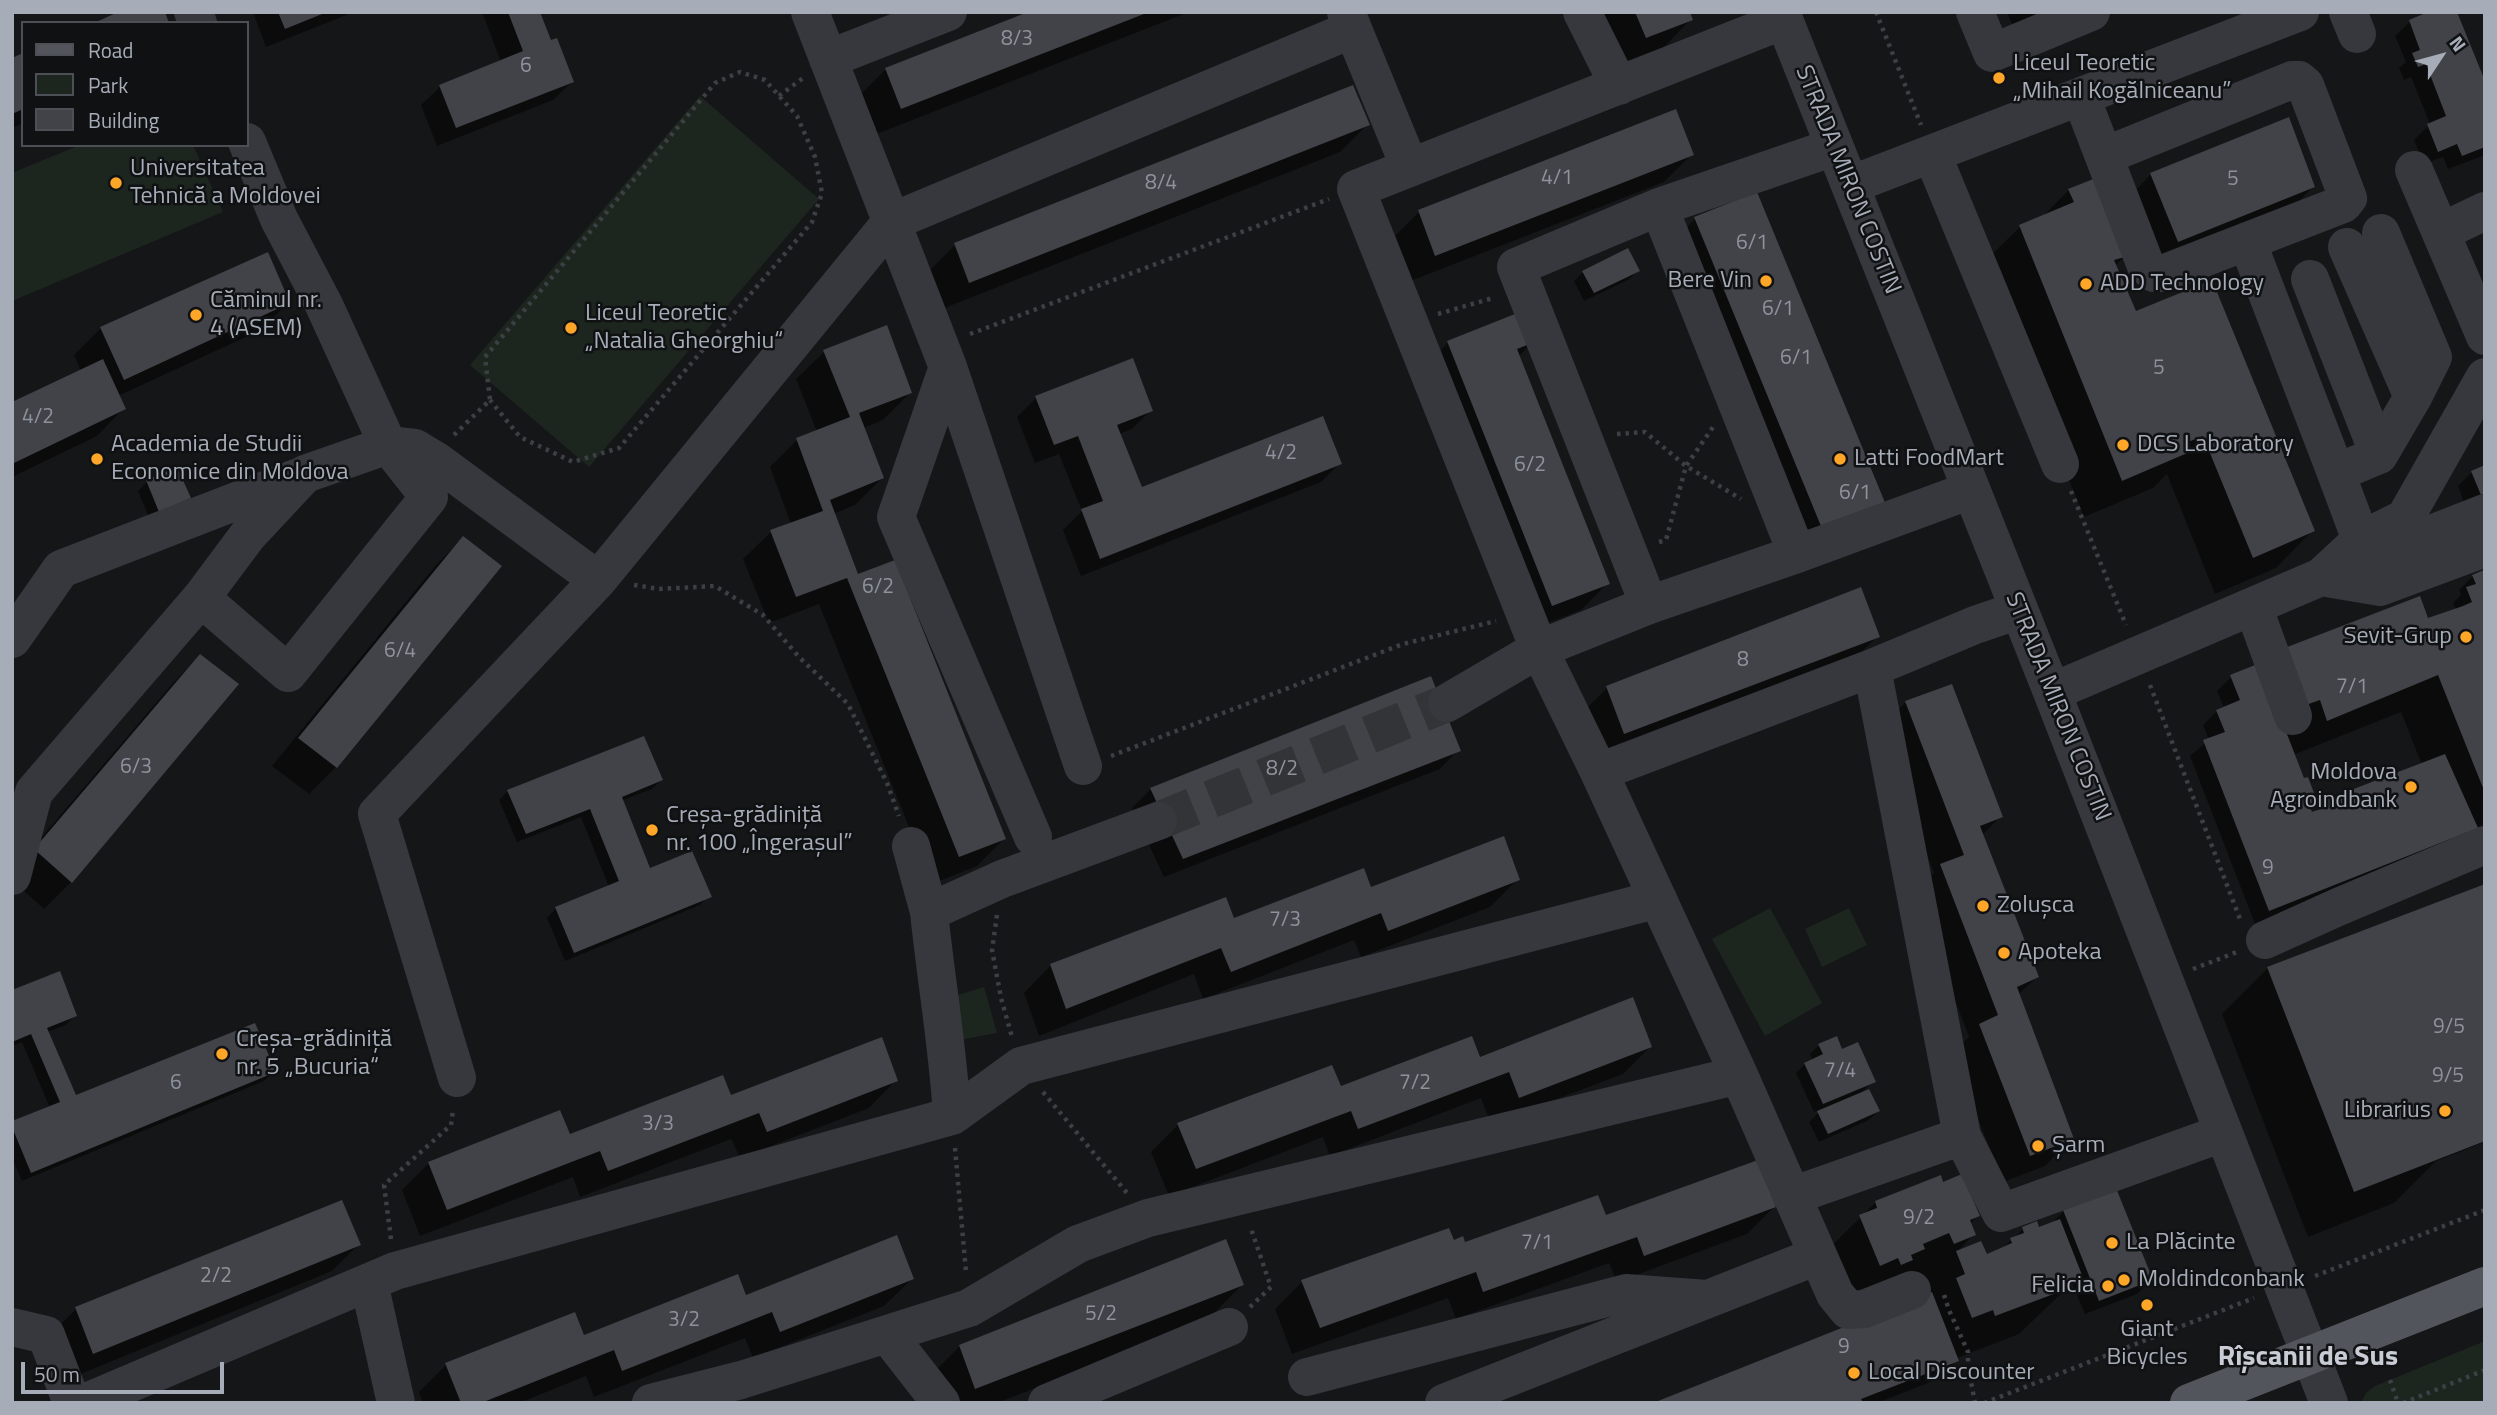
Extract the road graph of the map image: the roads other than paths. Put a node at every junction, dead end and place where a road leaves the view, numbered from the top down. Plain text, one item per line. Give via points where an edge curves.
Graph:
1 (810, 12) edge
2 (948, 12) edge
3 (1582, 12) edge
4 (1975, 12) edge
5 (2091, 12) edge
6 (2300, 12) edge
7 (1783, 16) edge
8 (1349, 20) edge
9 (828, 59) junction
10 (1619, 86) junction
11 (2081, 97) junction
12 (248, 144) edge
13 (1833, 146) junction
14 (1932, 154) junction
15 (2104, 156) junction
16 (1409, 168) junction
17 (2414, 170) dead end
18 (1850, 186) junction
19 (1659, 207) junction
20 (2485, 211) edge
21 (891, 222) junction
22 (2441, 232) junction
23 (2364, 240) dead end
24 (2247, 241) junction
25 (2310, 279) dead end
26 (2485, 336) edge
27 (944, 356) junction
28 (2485, 377) edge
29 (388, 445) junction
30 (2379, 455) junction
31 (2060, 464) road end
32 (2336, 473) junction
33 (305, 474) junction
34 (1970, 490) junction
35 (2485, 513) edge
36 (2361, 540) junction
37 (2485, 548) edge
38 (1797, 554) junction
39 (61, 569) junction
40 (2321, 577) junction
41 (598, 580) junction
42 (12, 590) edge
43 (201, 598) junction
44 (1649, 605) junction
45 (2253, 607) junction
46 (2019, 610) junction
47 (12, 639) edge
48 (1539, 649) junction
49 (1872, 668) junction
50 (2052, 692) junction
51 (1447, 703) tunnel mouth
52 (2293, 716) dead end
53 (1083, 766) road end
54 (1599, 772) junction
55 (23, 782) edge
56 (1158, 821) tunnel mouth
57 (1033, 837) dead end
58 (2485, 845) edge
59 (911, 846) road end
60 (12, 876) edge
61 (1658, 900) junction
62 (929, 912) junction
63 (2249, 937) road end
64 (1739, 1075) junction
65 (457, 1078) road end
66 (952, 1116) junction
67 (2223, 1133) junction
68 (1962, 1136) junction
69 (1792, 1196) junction
70 (1817, 1256) junction
71 (382, 1277) junction
72 (2485, 1286) edge
73 (1912, 1290) dead end
74 (1707, 1299) junction
75 (12, 1327) edge
76 (1229, 1327) road end
77 (887, 1334) junction
78 (2310, 1355) junction
79 (1307, 1377) dead end
80 (72, 1403) edge
81 (84, 1403) edge
82 (396, 1403) edge
83 (651, 1403) edge
84 (940, 1403) edge
85 (1047, 1403) edge
86 (1444, 1403) edge
87 (2189, 1403) edge
88 (2329, 1403) edge

1 - 9 street
2 - 9 street
3 - 10 street
4 - 5 street via 1992,53
6 - 11 street
7 - 10 street
7 - 13 street, STRADA MIRON COSTIN
8 - 16 street
8 - 21 street
9 - 21 street
10 - 16 street
11 - 14 street
11 - 15 street
12 - 29 street
13 - 18 street, STRADA MIRON COSTIN
13 - 19 street
14 - 18 street
14 - 31 street
15 - 24 street via 2146,266 2154,272 2165,273
15 - 24 street via 2299,80 2305,85 2348,198 2343,204
16 - 48 street via 1356,189
17 - 22 street
18 - 34 street, STRADA MIRON COSTIN
19 - 38 street
19 - 44 street via 1516,267
20 - 22 street
21 - 27 street
21 - 41 street
22 - 26 street
23 - 30 street via 2433,356
24 - 32 street
25 - 30 street
27 - 53 street
27 - 57 street via 896,517
28 - 36 street via 2406,518
29 - 33 street
29 - 41 street via 415,448 430,457
29 - 43 street via 429,497 288,673
30 - 32 street
32 - 36 street
33 - 39 street
33 - 43 street via 248,535
34 - 38 street
34 - 46 street, STRADA MIRON COSTIN
35 - 40 street
36 - 40 street
37 - 40 street via 2380,587
38 - 44 street
39 - 42 street
39 - 47 street
40 - 45 street
41 - 65 street via 377,814
43 - 55 street
44 - 48 street
45 - 50 street
45 - 52 street
46 - 49 street
46 - 50 street, STRADA MIRON COSTIN
48 - 51 street
48 - 54 street
49 - 54 street
49 - 68 street
50 - 67 street, STRADA MIRON COSTIN
54 - 61 street
55 - 60 street
56 - 62 street via 1002,879
58 - 63 street
59 - 62 street
61 - 64 street
61 - 66 street via 1021,1066
62 - 66 street
64 - 69 street
64 - 77 street via 1148,1218 1078,1244 969,1308
66 - 71 street
67 - 68 street via 2001,1213
67 - 78 street, STRADA MIRON COSTIN
68 - 69 street
69 - 70 street
70 - 73 street via 1848,1310 1864,1309
70 - 74 street
71 - 81 street
71 - 82 street
72 - 78 main road
74 - 79 street via 1626,1293
74 - 86 street
75 - 80 street via 46,1335
76 - 85 street
77 - 83 street
77 - 84 street
78 - 87 main road
78 - 88 street, STRADA MIRON COSTIN

